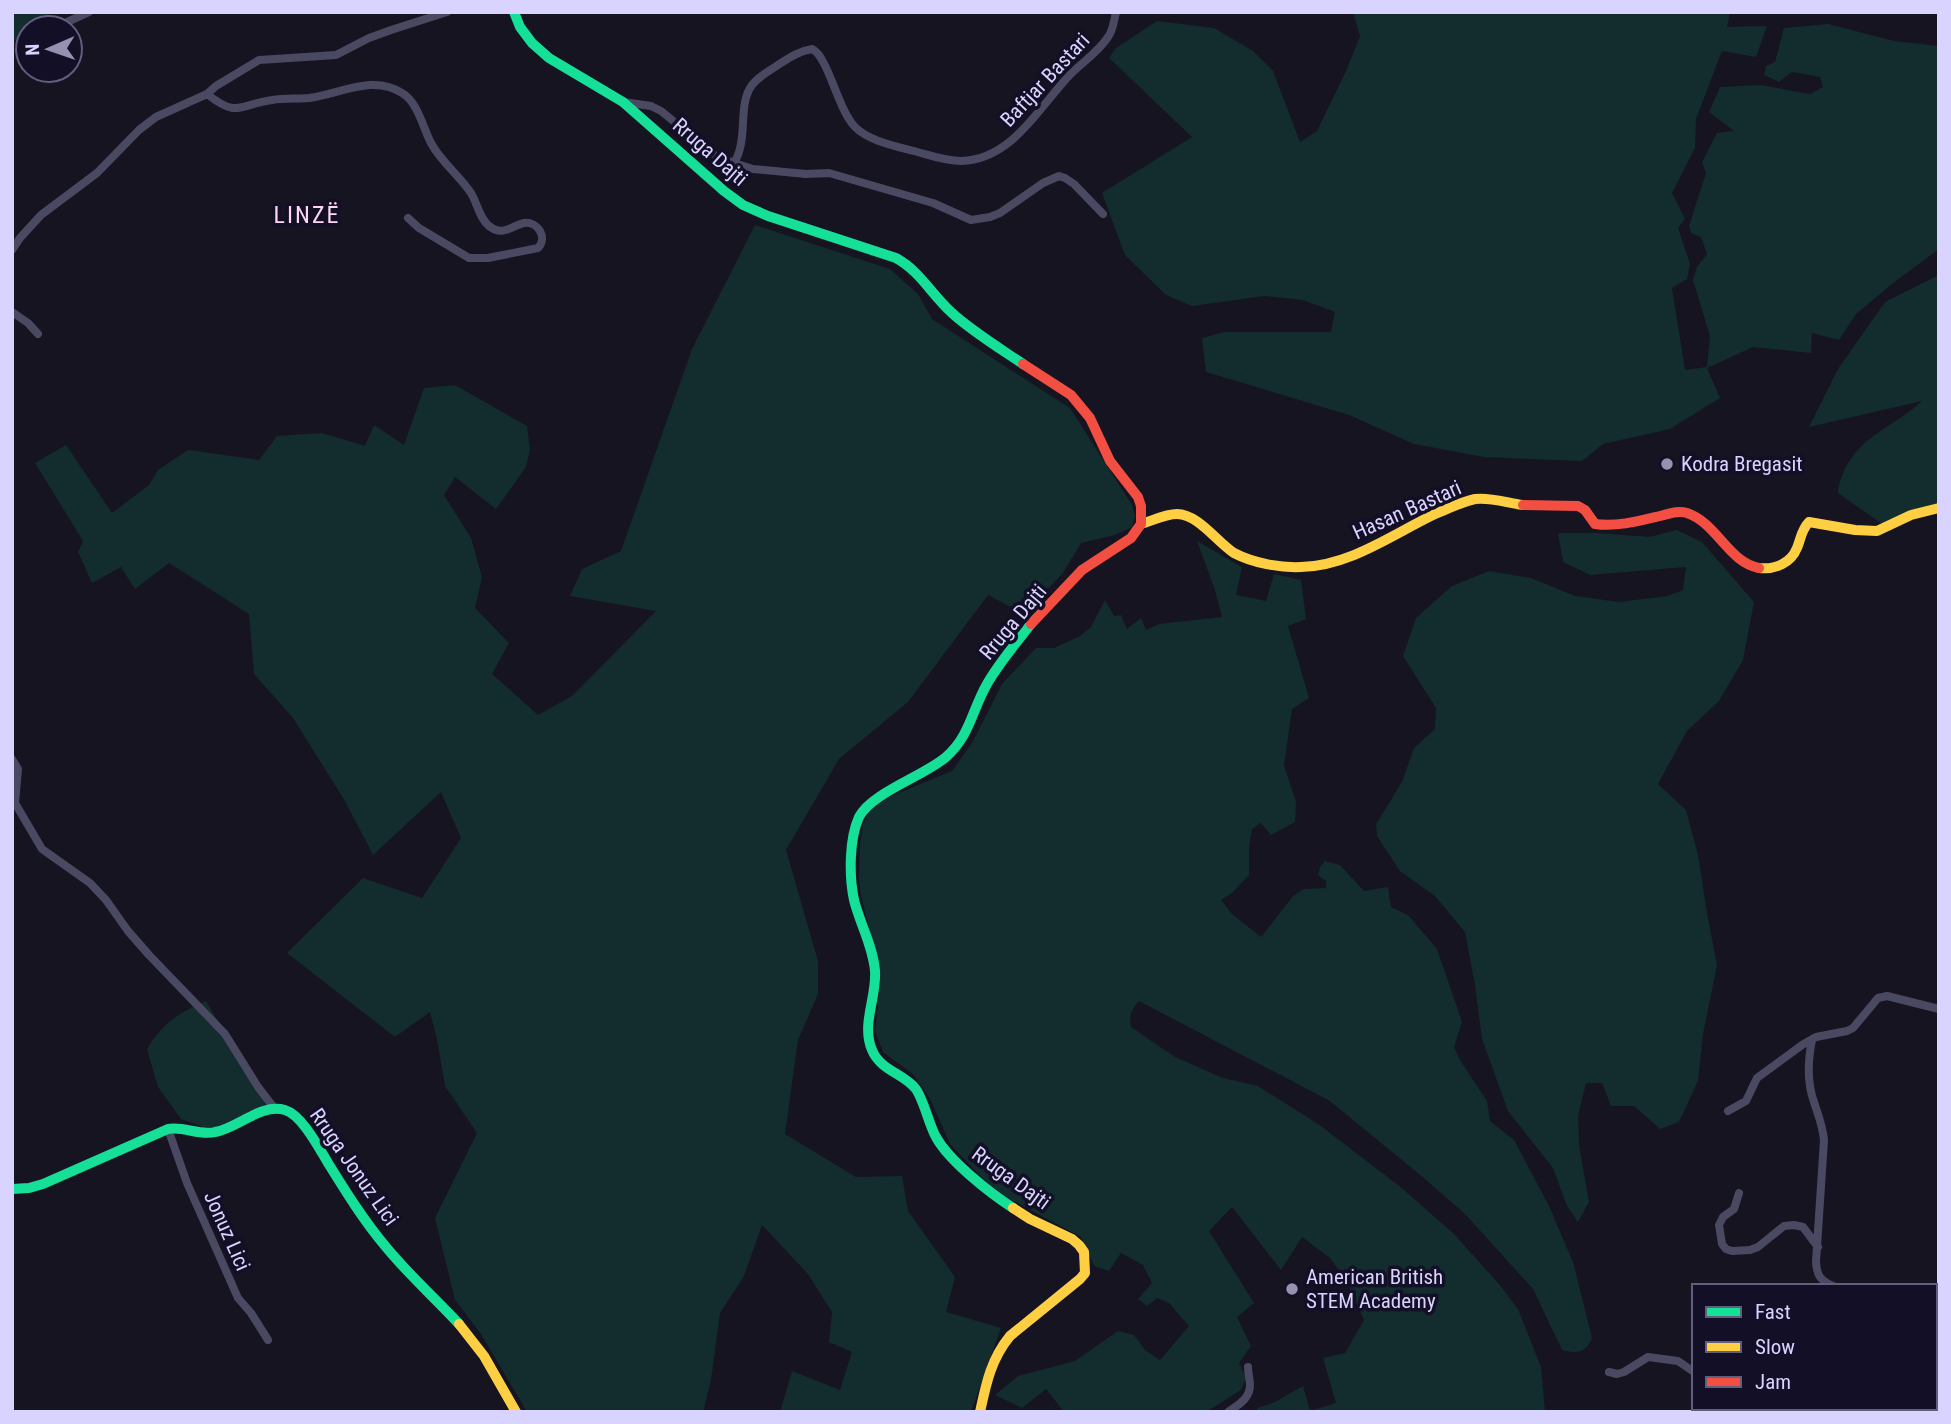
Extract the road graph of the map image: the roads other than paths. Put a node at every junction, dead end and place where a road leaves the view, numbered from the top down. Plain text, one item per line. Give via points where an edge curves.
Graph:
1 (447, 12) edge
2 (514, 12) edge
3 (1116, 12) edge
4 (208, 94) junction
5 (623, 102) junction
6 (734, 163) junction
7 (1103, 214) dead end
8 (408, 218) dead end
9 (12, 250) edge
10 (12, 312) edge
11 (38, 334) dead end
12 (1939, 508) edge
13 (1141, 524) junction
14 (12, 759) edge
15 (1939, 1009) edge
16 (1812, 1040) junction
17 (275, 1109) junction
18 (1728, 1111) dead end
19 (168, 1129) junction
20 (12, 1189) edge
21 (1739, 1193) dead end
22 (1818, 1247) junction
23 (1829, 1284) edge
24 (268, 1340) dead end
25 (1248, 1367) dead end
26 (1609, 1372) dead end
27 (1692, 1372) edge
28 (516, 1412) edge
29 (980, 1412) edge
30 (1228, 1412) edge

1 - 4 street via 369,38 336,55 259,60
2 - 5 main road, Rruga Dajti via 532,43 549,58
3 - 6 street, Baftjar Bastari via 1110,36 1012,141 992,154 958,161 867,136 846,115 821,56 812,49 793,55 750,88 741,152
4 - 8 street via 229,108 244,108 366,84 404,93 432,146 472,195 486,224 507,230 532,224 542,244 488,258 469,258
4 - 9 street via 156,117 97,173 41,215
5 - 6 street via 661,111 716,156
5 - 13 main road, Rruga Dajti via 743,205 896,258 956,317 1071,395 1090,418 1110,461 1138,497
6 - 7 street via 753,169 829,173 933,203 971,220 1000,213 1059,176 1074,184
10 - 11 street
12 - 13 main road, Hasan Bastari via 1877,531 1810,522 1796,553 1769,569 1744,562 1707,524 1682,512 1603,525 1595,524 1578,506 1479,499 1361,553 1303,568 1242,557 1189,517 1178,514
13 - 29 main road, Rruga Dajti via 1131,538 1082,570 1035,618 987,684 965,735 931,769 868,806 852,840 854,899 875,972 868,1031 872,1051 884,1066 915,1088 936,1138 956,1162 1030,1219 1072,1239 1086,1258 1084,1273 1074,1286 1010,1336 995,1355
14 - 17 street via 18,769 15,803 36,842 106,900 142,947 225,1034
15 - 16 street via 1882,996 1853,1028
16 - 18 street via 1757,1078 1746,1101
16 - 22 street via 1810,1087 1824,1140
17 - 19 main road, Rruga Jonuz Lici via 214,1133 177,1126
17 - 28 main road, Rruga Jonuz Lici via 301,1120 338,1182 390,1252 484,1355
19 - 20 main road, Rruga Jonuz Lici via 43,1184
19 - 24 street, Jonuz Lici via 238,1298
21 - 22 street via 1734,1209 1720,1225 1726,1249 1750,1250 1794,1225 1803,1227
22 - 23 street via 1817,1273
25 - 30 street via 1249,1393
26 - 27 street via 1625,1372 1648,1357 1678,1361

